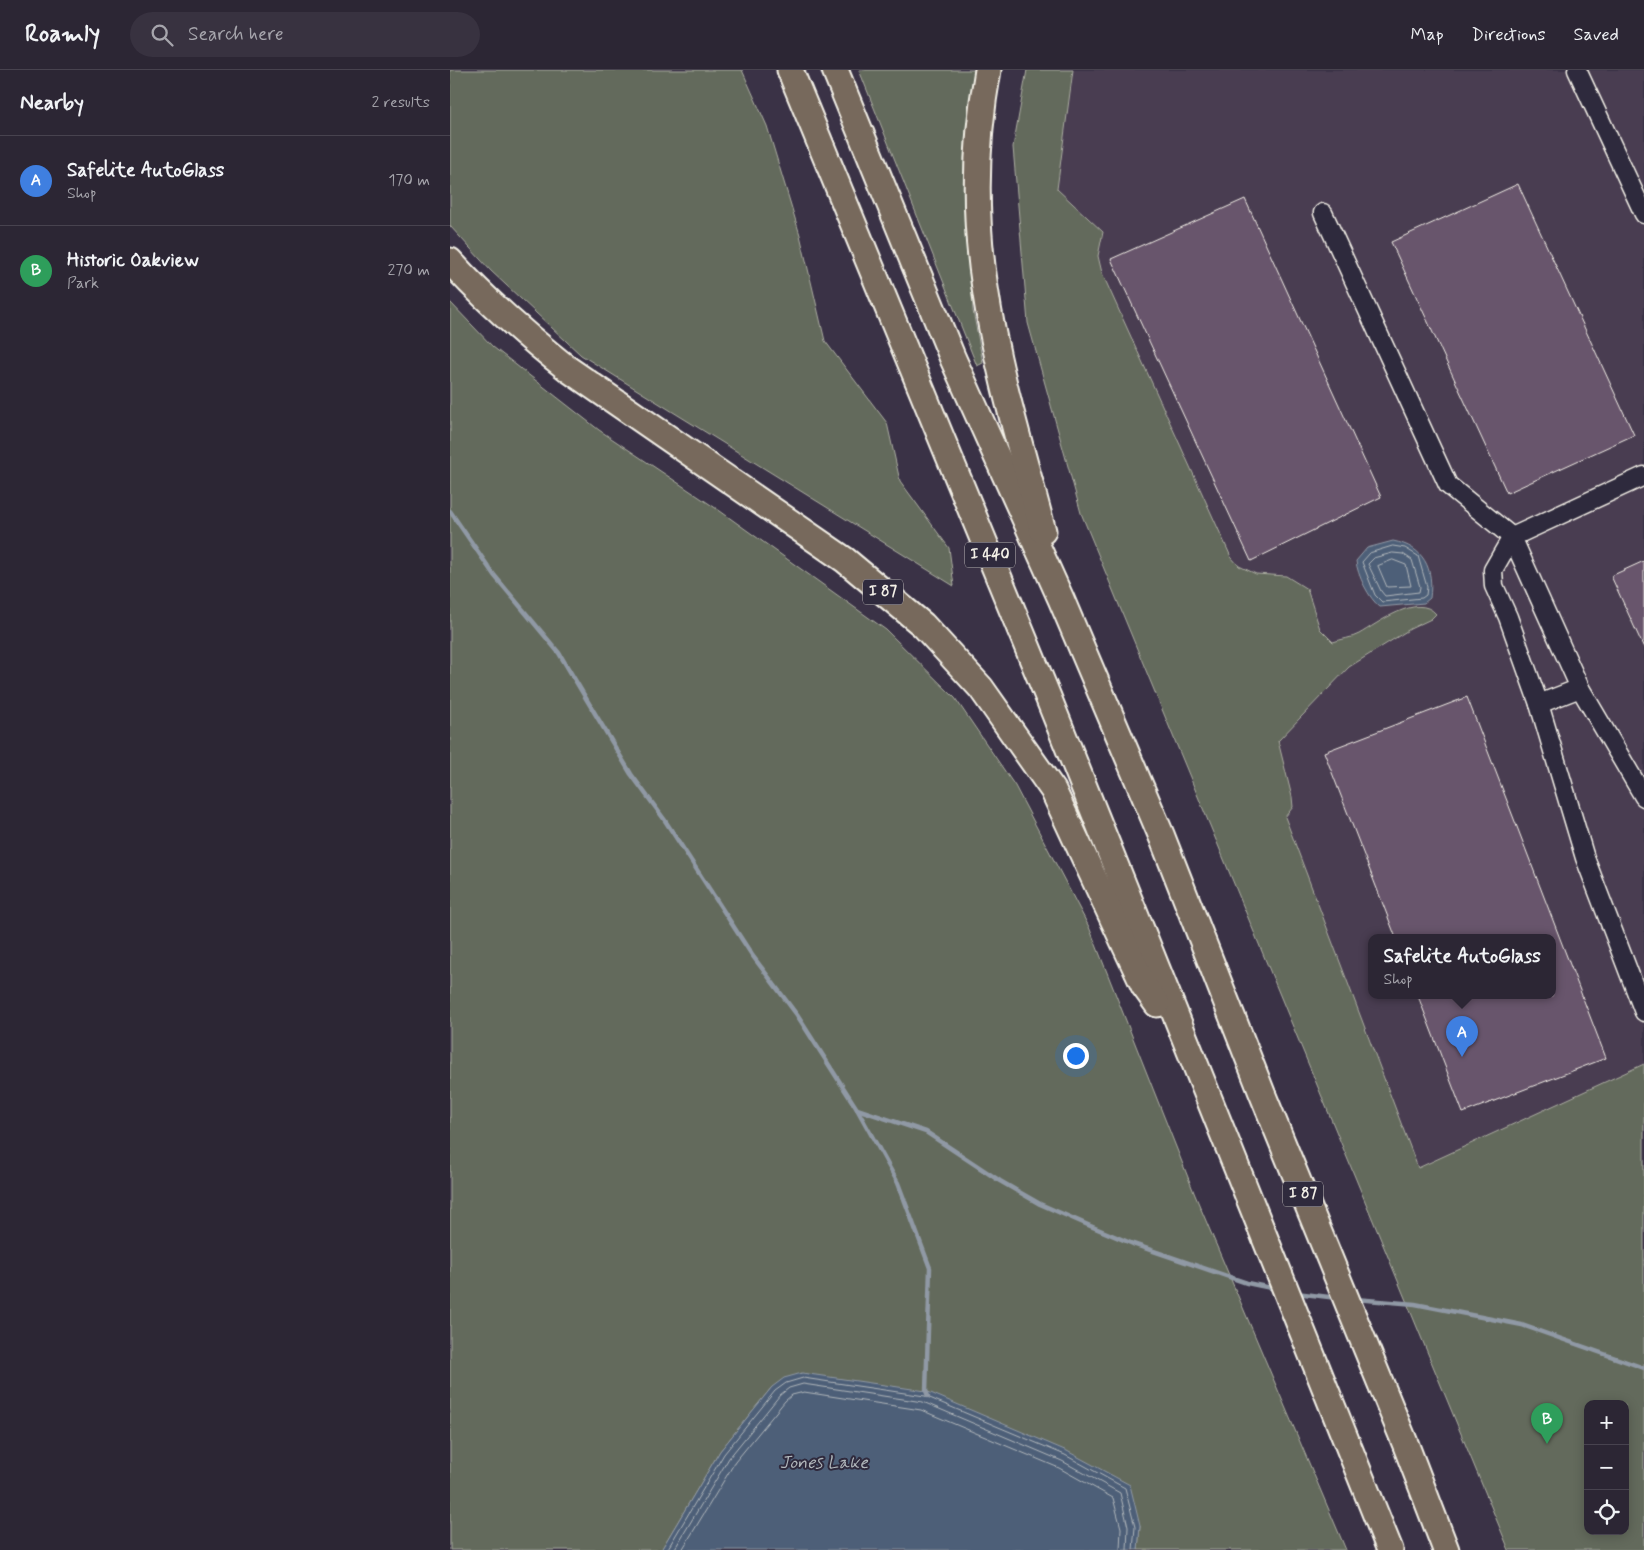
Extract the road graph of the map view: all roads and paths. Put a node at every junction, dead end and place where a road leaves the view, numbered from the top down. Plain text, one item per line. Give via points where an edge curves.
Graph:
1 (790, 70) edge
2 (835, 70) edge
3 (988, 70) edge
4 (1577, 70) edge
5 (1323, 213) dead end
6 (1644, 214) edge
7 (450, 261) edge
8 (1644, 476) edge
9 (1512, 537) junction
10 (1061, 599) junction
11 (1580, 688) junction
12 (1539, 704) junction
13 (1644, 797) edge
14 (1644, 1012) edge
15 (1185, 1042) junction
16 (1390, 1550) edge
17 (1446, 1550) edge

1 - 15 highway, I 440 via 1048,697
2 - 10 highway, I 440 via 953,359
3 - 10 highway, I 87 via 983,93 977,194 985,288 1000,368
4 - 6 street
5 - 9 street via 1448,485
7 - 15 highway, I 87 via 525,335 836,555 923,625 981,688 1054,790 1144,986
8 - 9 street
9 - 11 street
9 - 12 street via 1493,570 1494,586
10 - 17 highway, I 87 via 1162,837
11 - 12 street
11 - 13 street
12 - 14 street via 1585,858
15 - 16 highway, I 87

